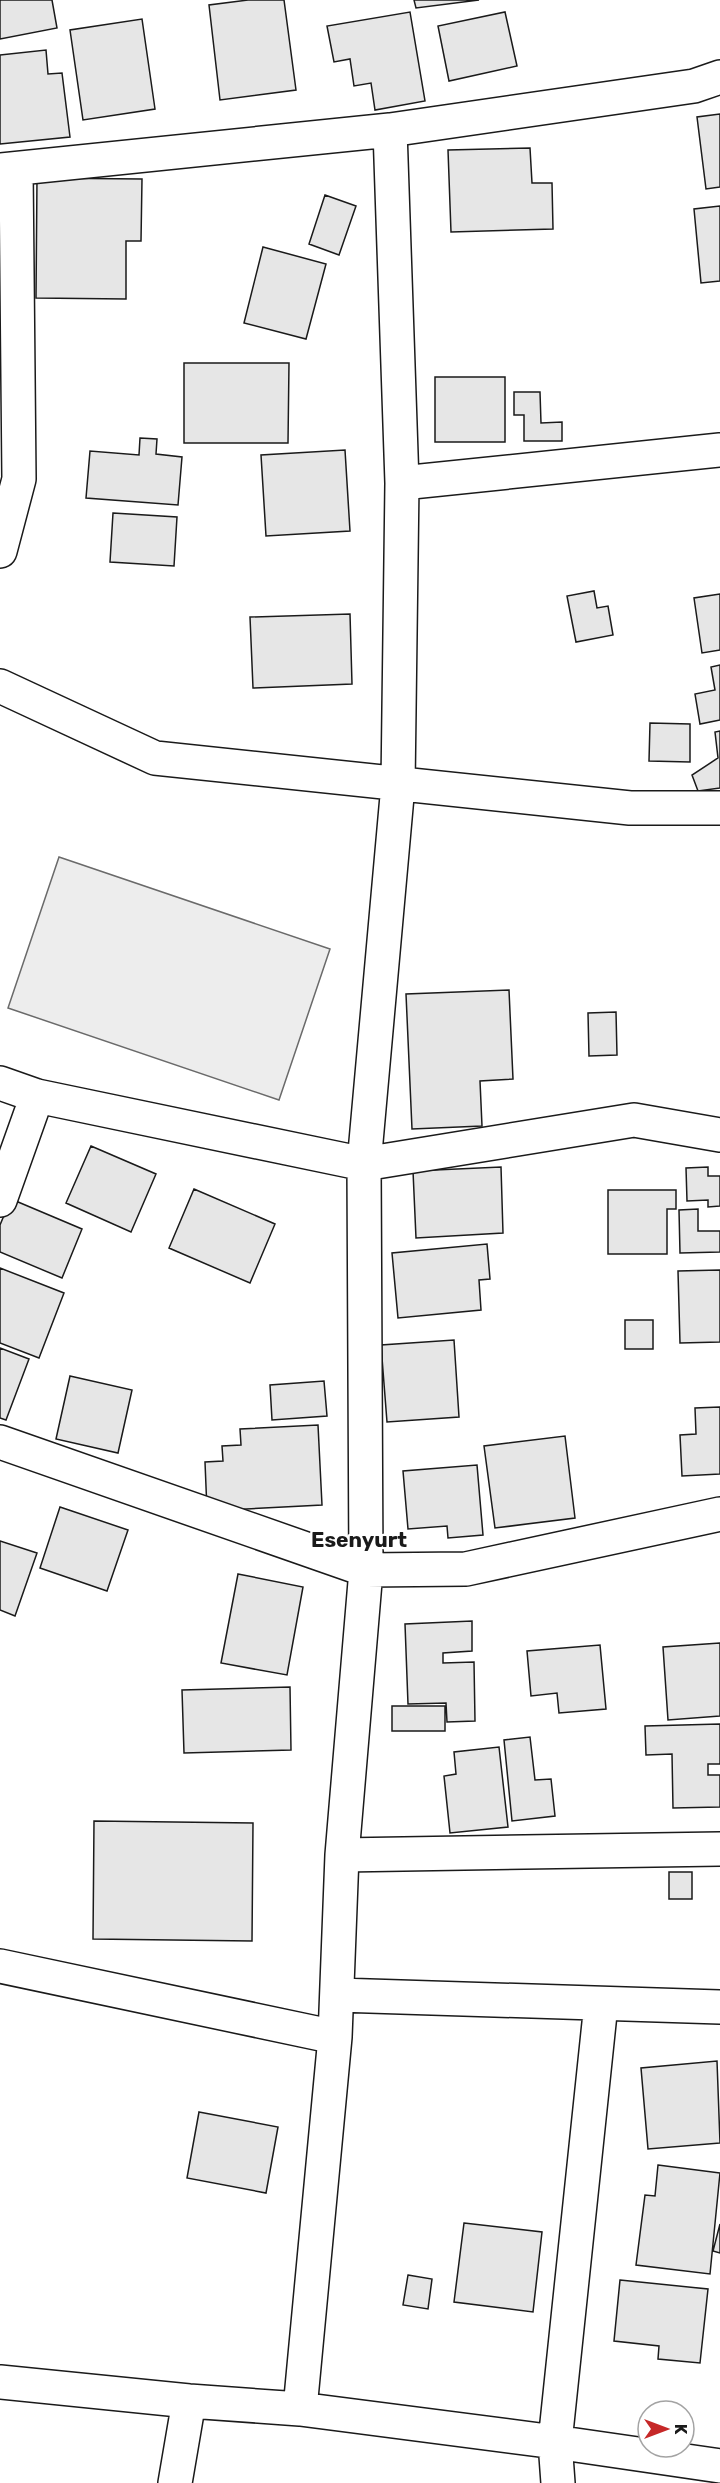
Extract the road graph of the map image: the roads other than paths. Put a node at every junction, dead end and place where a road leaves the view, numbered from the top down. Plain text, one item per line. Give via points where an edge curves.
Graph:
1 (720, 77) edge
2 (390, 130) junction
3 (8, 170) edge
4 (720, 450) edge
5 (402, 483) junction
6 (0, 551) edge
7 (0, 686) edge
8 (398, 785) junction
9 (720, 808) edge
10 (0, 1083) edge
11 (37, 1096) junction
12 (720, 1135) edge
13 (364, 1164) junction
14 (0, 1200) edge
15 (0, 1442) edge
16 (720, 1514) edge
17 (366, 1570) junction
18 (720, 1849) edge
19 (342, 1855) junction
20 (0, 1966) edge
21 (338, 1995) junction
22 (601, 2004) junction
23 (720, 2007) edge
24 (335, 2037) junction
25 (0, 2382) edge
26 (189, 2401) junction
27 (300, 2409) junction
28 (555, 2442) junction
29 (720, 2466) edge
30 (176, 2483) edge
31 (558, 2483) edge

1 - 2 street via 694,86
2 - 3 street
2 - 5 street
3 - 6 street via 19,479
4 - 5 street
5 - 8 street
7 - 8 street via 155,758
8 - 9 street via 630,808
8 - 13 street
10 - 11 street
11 - 13 street
11 - 14 street
12 - 13 street via 634,1120
13 - 17 street
15 - 17 street
16 - 17 street via 466,1569
17 - 19 street
18 - 19 street
19 - 21 street
20 - 24 street
21 - 22 street
21 - 24 street
22 - 23 street
22 - 28 street
24 - 27 street
25 - 26 street
26 - 27 street
26 - 30 street
27 - 28 street
28 - 29 street
28 - 31 street

